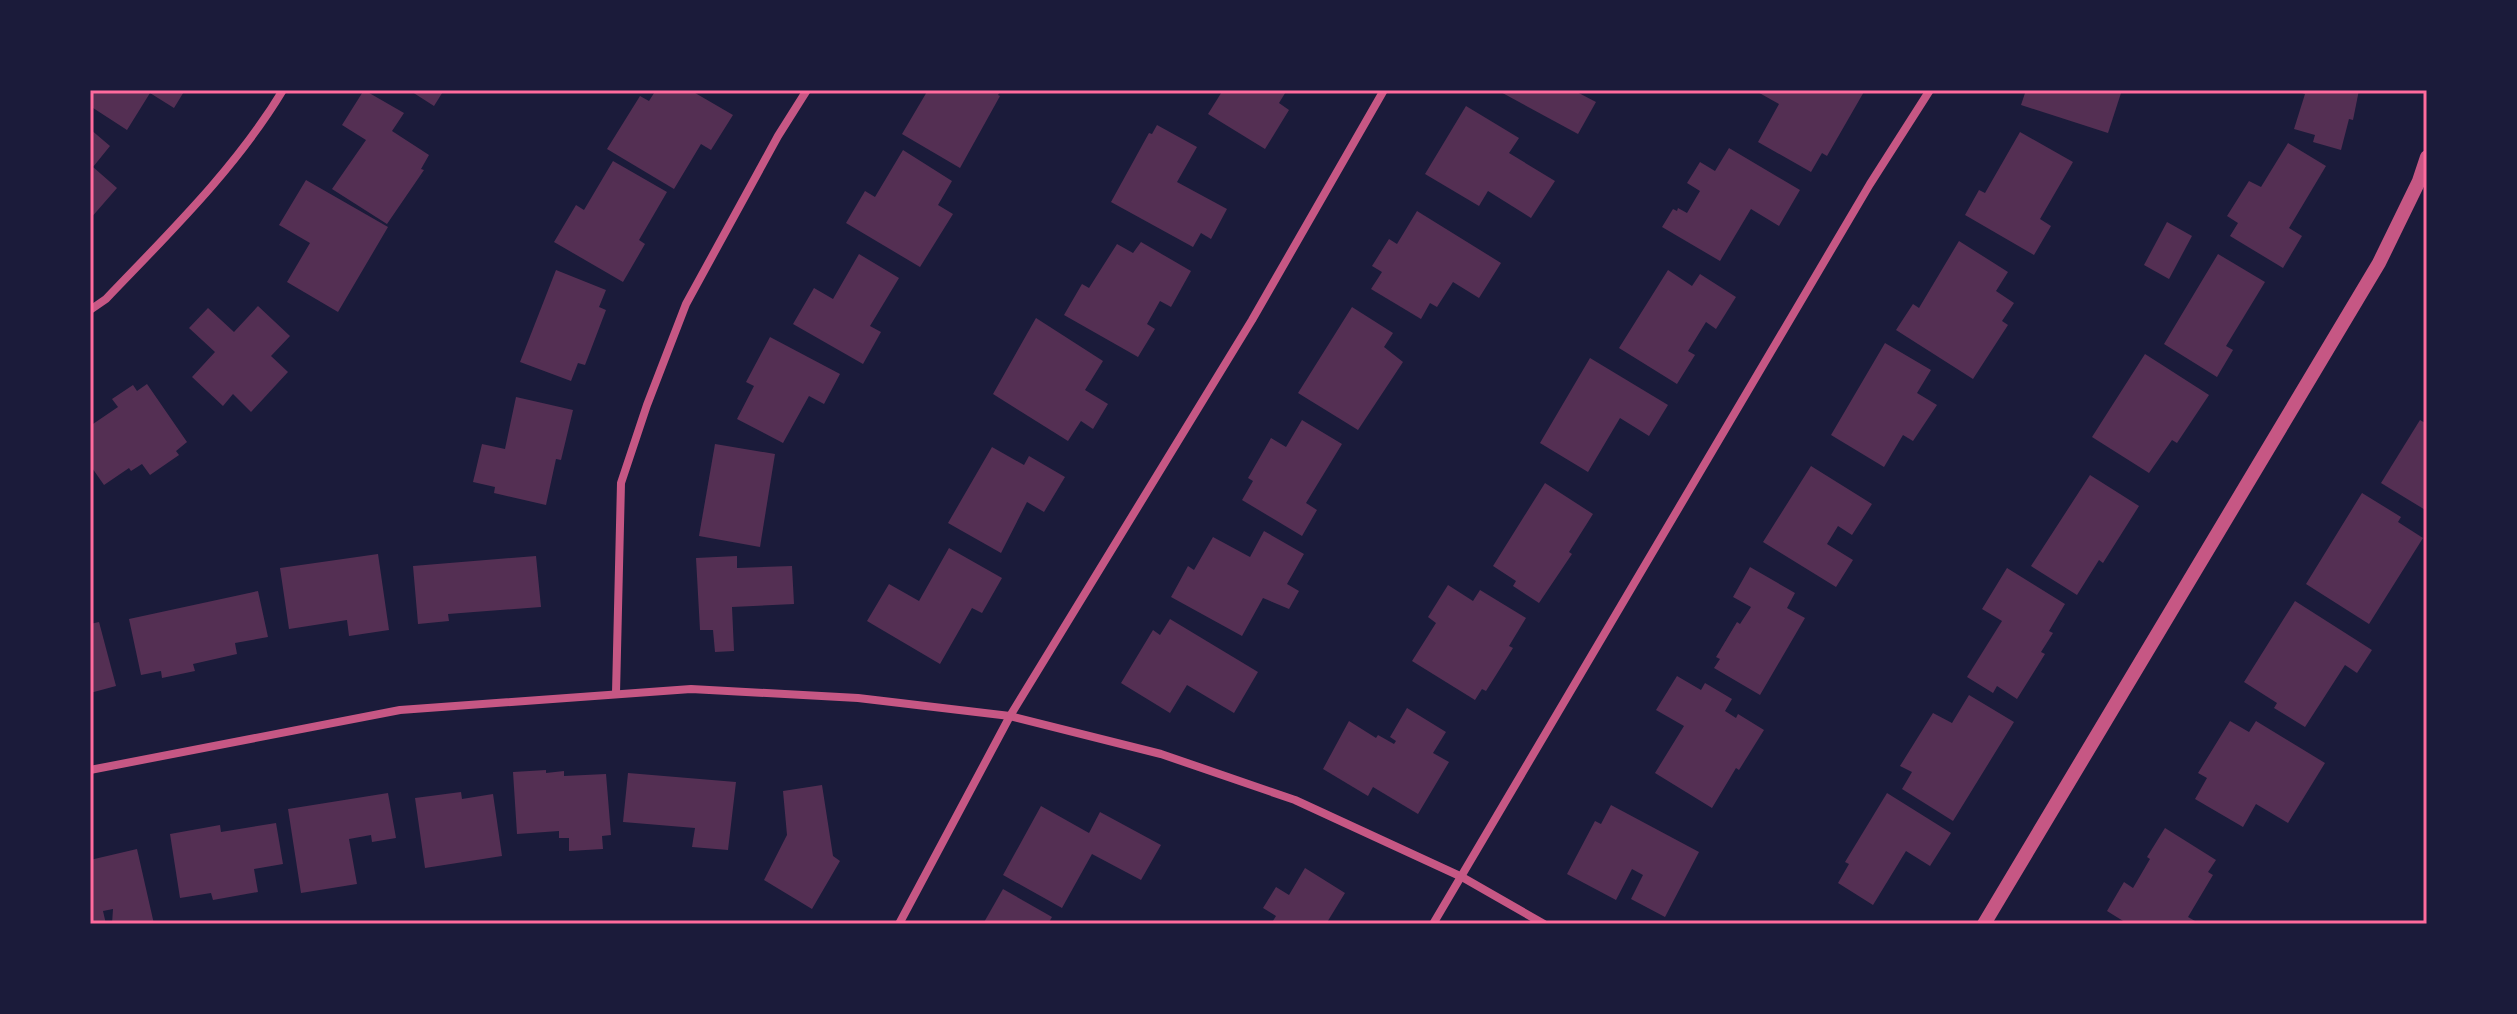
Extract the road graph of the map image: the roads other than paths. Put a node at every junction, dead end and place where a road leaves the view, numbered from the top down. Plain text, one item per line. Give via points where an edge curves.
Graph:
1 (283, 90) edge
2 (807, 90) edge
3 (1384, 90) edge
4 (1930, 90) edge
5 (2427, 157) edge
6 (90, 310) edge
7 (616, 693) junction
8 (1010, 716) junction
9 (90, 770) edge
10 (1462, 877) junction
11 (899, 924) edge
12 (1433, 924) edge
13 (1544, 924) edge
14 (1984, 924) edge

1 - 6 street via 264,123 207,192
2 - 7 street via 686,304 621,483
3 - 8 street via 1252,320
4 - 10 street
5 - 14 street via 2379,263
7 - 8 street via 691,689 858,698
7 - 9 street via 400,710
8 - 10 street via 1161,754 1295,800
8 - 11 street
10 - 12 street
10 - 13 street

